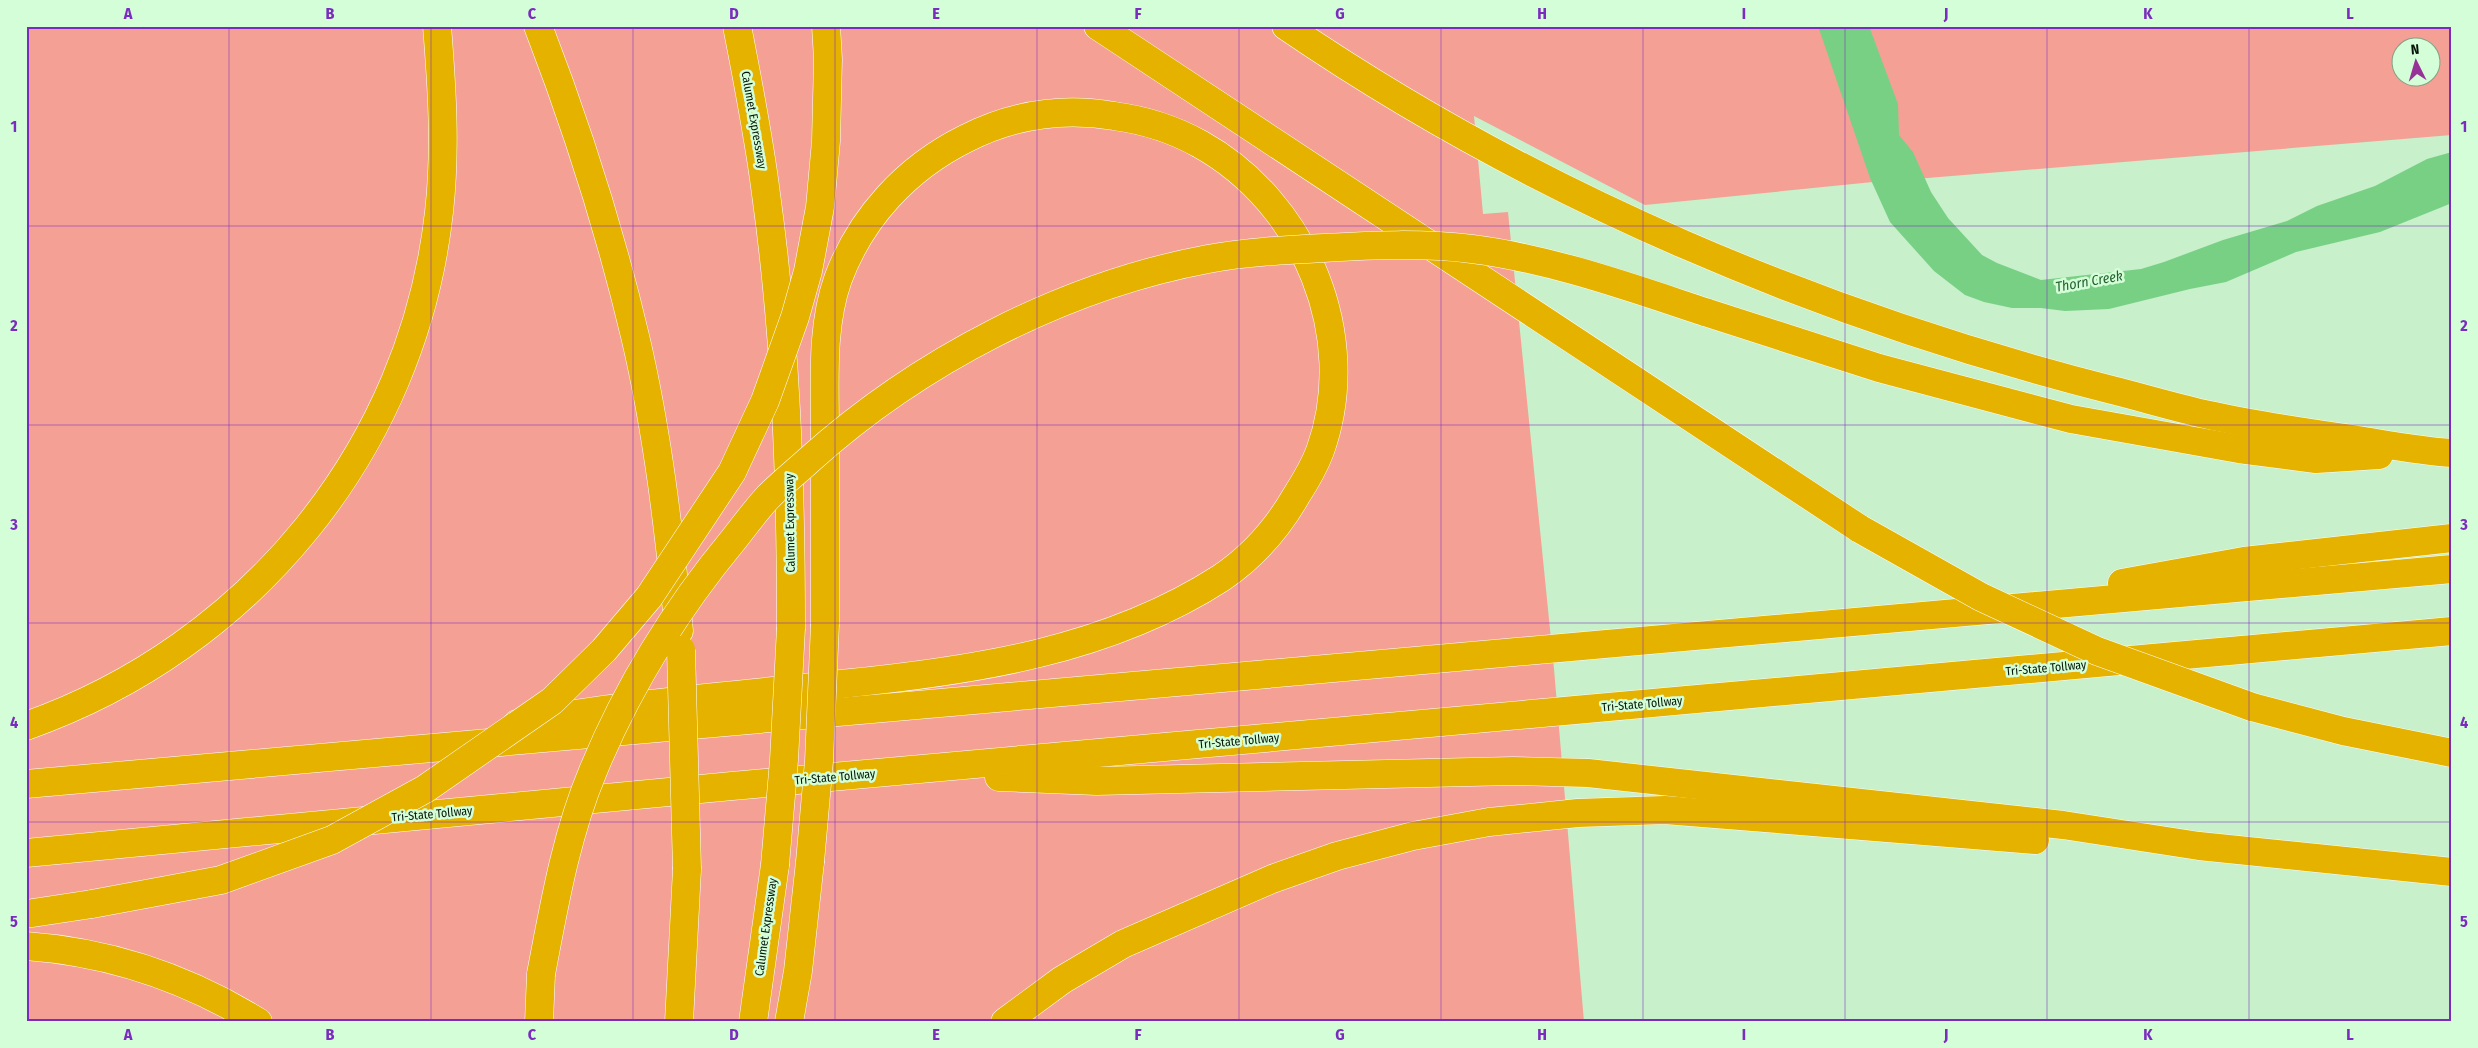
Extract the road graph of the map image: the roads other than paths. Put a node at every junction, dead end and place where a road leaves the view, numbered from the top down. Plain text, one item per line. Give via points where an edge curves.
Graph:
1 (437, 26) edge
2 (538, 26) edge
3 (737, 26) edge
4 (826, 26) edge
5 (1098, 26) edge
6 (1286, 26) edge
7 (2443, 452) edge
8 (2452, 538) edge
9 (2452, 569) edge
10 (1947, 615) junction
11 (2452, 631) edge
12 (26, 726) edge
13 (2447, 751) edge
14 (367, 755) junction
15 (885, 772) junction
16 (26, 784) edge
17 (2199, 846) junction
18 (26, 853) edge
19 (2452, 872) edge
20 (26, 914) edge
21 (26, 946) edge
22 (258, 1022) edge
23 (539, 1022) edge
24 (679, 1022) edge
25 (753, 1022) edge
26 (789, 1022) edge
27 (1005, 1022) edge

1 - 12 highway via 443,138 439,212 431,259 395,379 359,454 336,492 298,539 234,606 196,636 119,686 80,706
2 - 24 highway, bridge via 596,192 635,337 658,458 681,650 687,869
3 - 25 highway, Calumet Expressway, bridge via 766,193 779,309 789,480 791,628 784,760 775,865
4 - 20 highway, bridge via 826,141 820,207 795,317 765,401 732,472 649,597 604,650 552,701 425,789 332,840 220,880
5 - 13 highway, bridge via 1860,529 1981,597 2098,650 2252,707 2343,731
6 - 7 highway via 1405,100 1574,192 1740,269 1834,305 1905,331 2057,376 2209,415
7 - 23 highway, bridge via 2316,459 2239,449 2071,419 1879,368 1558,267 1472,249 1380,245 1282,250 1208,259 1130,279 1052,307 984,338 918,377 843,430 768,496 696,585 637,677 592,772 566,855 541,974
8 - 10 highway via 2244,561
9 - 10 highway
10 - 14 highway
11 - 15 highway, Tri-State Tollway
14 - 16 highway
14 - 26 highway, bridge via 578,712 892,679 992,665 1126,625 1222,578 1252,554 1284,517 1319,454 1332,397 1333,343 1320,289 1311,264 1294,234 1258,190 1203,145 1172,130 1097,113 1038,114 980,131 924,163 902,182 864,228 839,278 830,306 825,366 825,624 819,761 798,971
15 - 17 highway via 1096,781 1514,771 1588,773 2063,825
15 - 18 highway, Tri-State Tollway
17 - 19 highway
17 - 27 highway via 2061,842 1665,810 1578,813 1489,822 1394,841 1272,878 1124,944 1062,980
21 - 22 highway via 84,953 153,971 195,988

